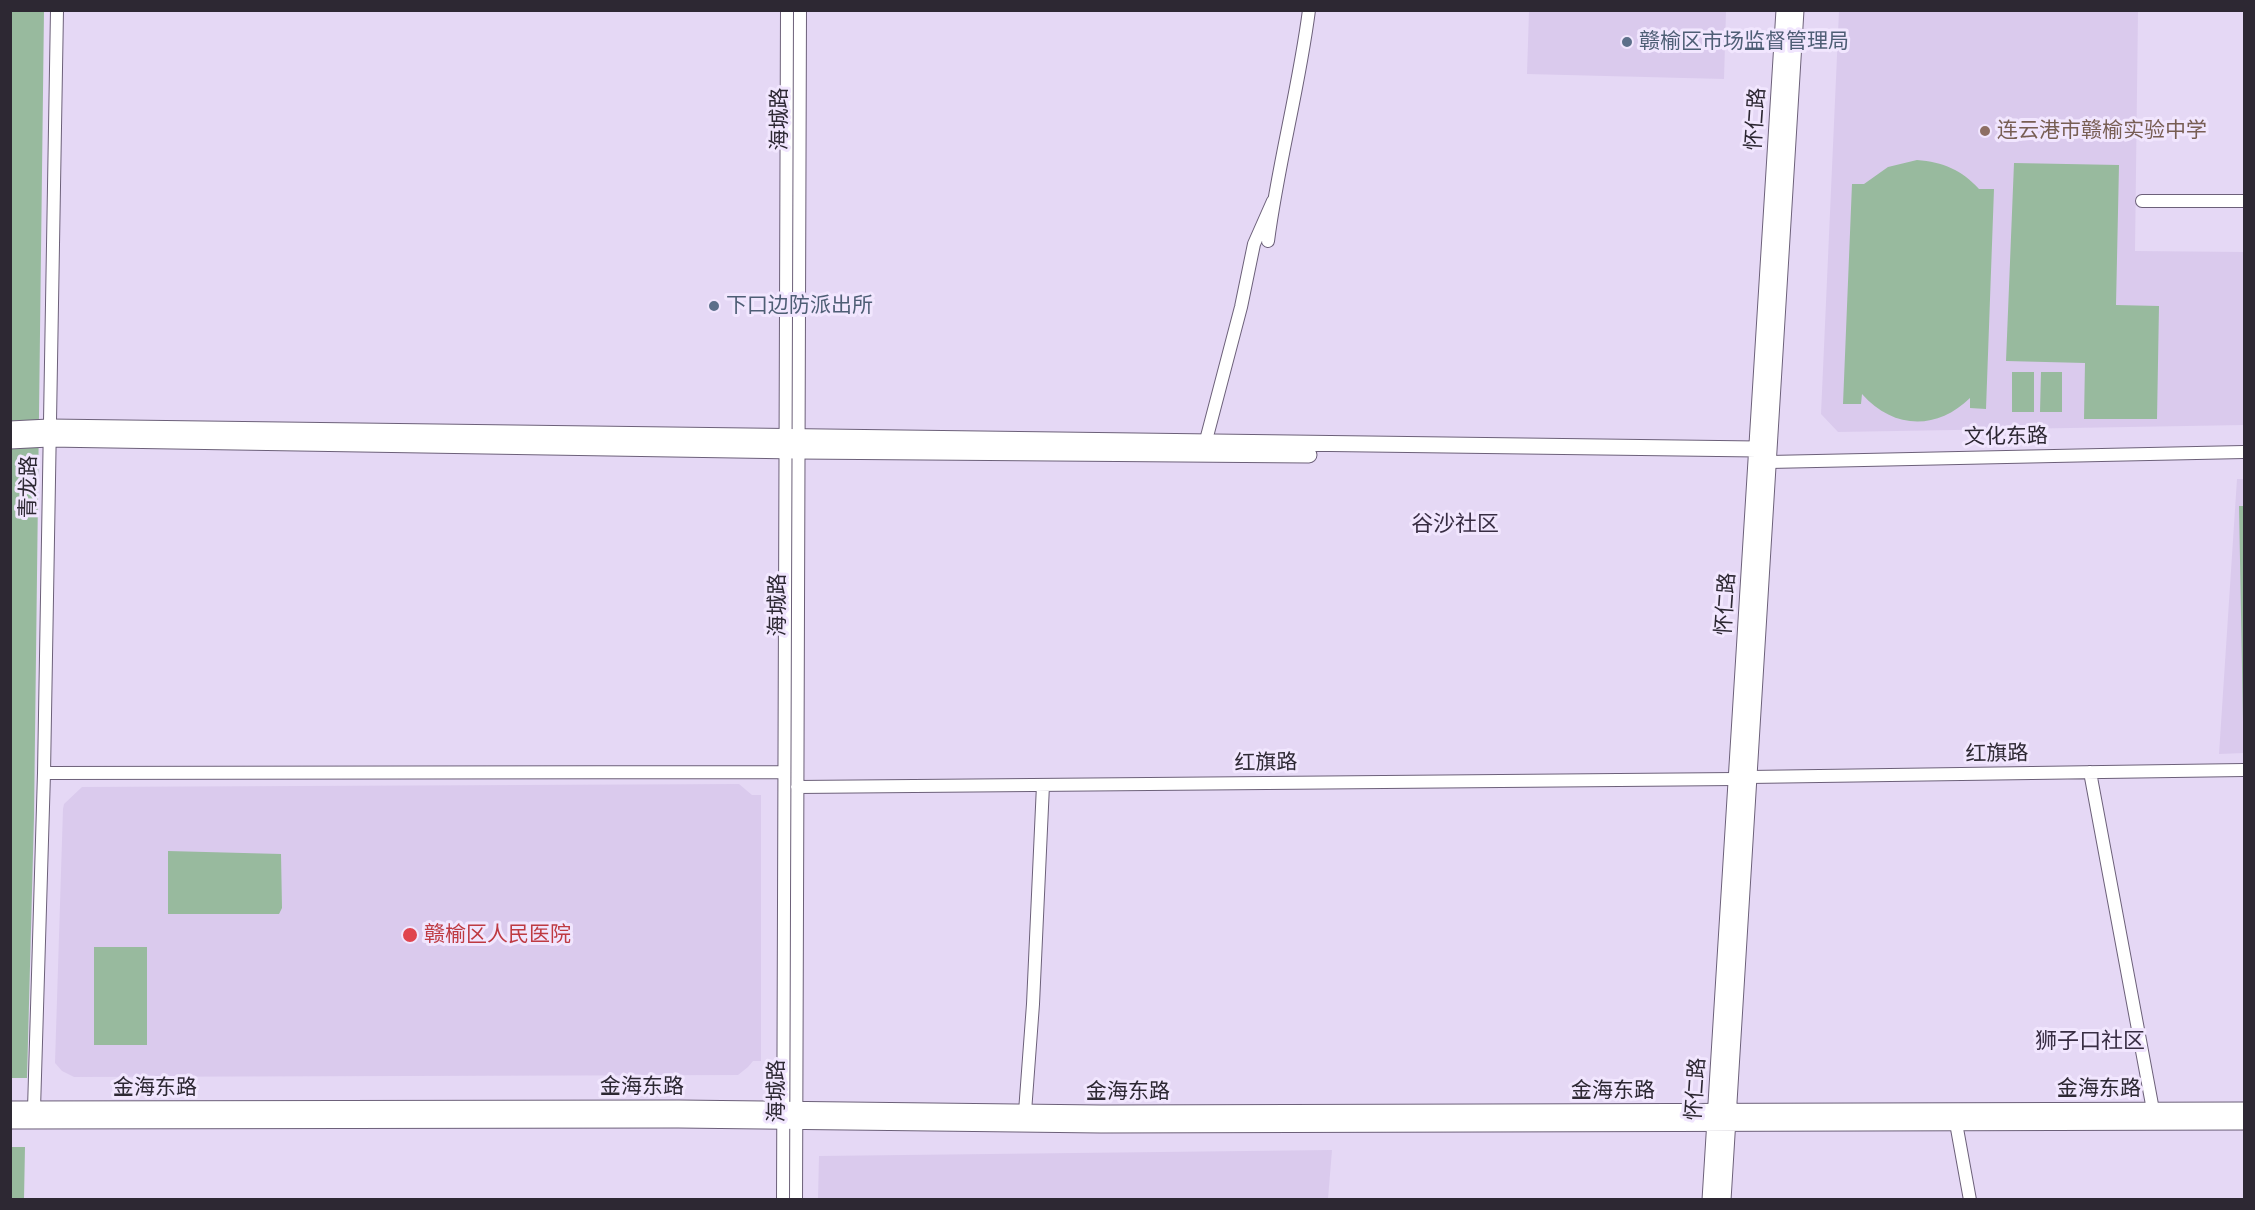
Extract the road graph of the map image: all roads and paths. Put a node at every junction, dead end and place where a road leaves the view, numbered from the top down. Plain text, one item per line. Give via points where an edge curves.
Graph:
1 (57, 10) edge
2 (787, 10) edge
3 (800, 10) edge
4 (1309, 10) edge
5 (1784, 10) edge
6 (1796, 10) edge
7 (1273, 201) junction
8 (2142, 201) dead end
9 (2244, 201) edge
10 (1268, 241) dead end
11 (10, 429) edge
12 (49, 433) junction
13 (10, 441) edge
14 (792, 444) junction
15 (1205, 444) junction
16 (2244, 452) edge
17 (1760, 456) junction
18 (2244, 770) edge
19 (784, 772) junction
20 (2090, 772) junction
21 (44, 774) junction
22 (1743, 778) junction
23 (1043, 785) junction
24 (797, 787) junction
25 (10, 1109) edge
26 (34, 1109) junction
27 (2153, 1110) junction
28 (2244, 1110) edge
29 (1025, 1112) junction
30 (790, 1115) junction
31 (1722, 1117) junction
32 (10, 1121) edge
33 (2244, 1122) edge
34 (1956, 1123) junction
35 (783, 1200) edge
36 (796, 1200) edge
37 (1710, 1200) edge
38 (1723, 1200) edge
39 (1970, 1200) edge

1 - 12 street, 青龙路
2 - 14 street, 海城路
3 - 14 street, 海城路
4 - 7 street
5 - 17 main road, 怀仁路
6 - 17 main road, 怀仁路
7 - 10 street
7 - 15 street via 1254,244
8 - 9 street
11 - 12 main road
12 - 13 main road
12 - 14 main road
12 - 21 street, 青龙路
14 - 15 main road
14 - 17 main road
14 - 19 street, 海城路
14 - 24 street, 海城路
15 - 17 main road
16 - 17 street, 文化东路
17 - 22 main road, 怀仁路
18 - 20 street, 红旗路
19 - 21 street
19 - 30 street, 海城路
20 - 22 street, 红旗路
20 - 27 street
21 - 26 street, 青龙路
22 - 23 street, 红旗路
22 - 31 main road, 怀仁路
23 - 24 street, 红旗路
23 - 29 street
24 - 30 street, 海城路
25 - 26 main road, 金海东路
26 - 30 main road, 金海东路
27 - 28 main road, 金海东路
27 - 31 main road, 金海东路
29 - 30 main road, 金海东路
29 - 31 main road, 金海东路
30 - 31 main road, 金海东路 via 1101,1125
30 - 32 main road, 金海东路
30 - 35 street, 海城路
30 - 36 street, 海城路
31 - 34 main road, 金海东路
31 - 37 main road, 怀仁路
31 - 38 main road, 怀仁路
33 - 34 main road, 金海东路
34 - 39 street

